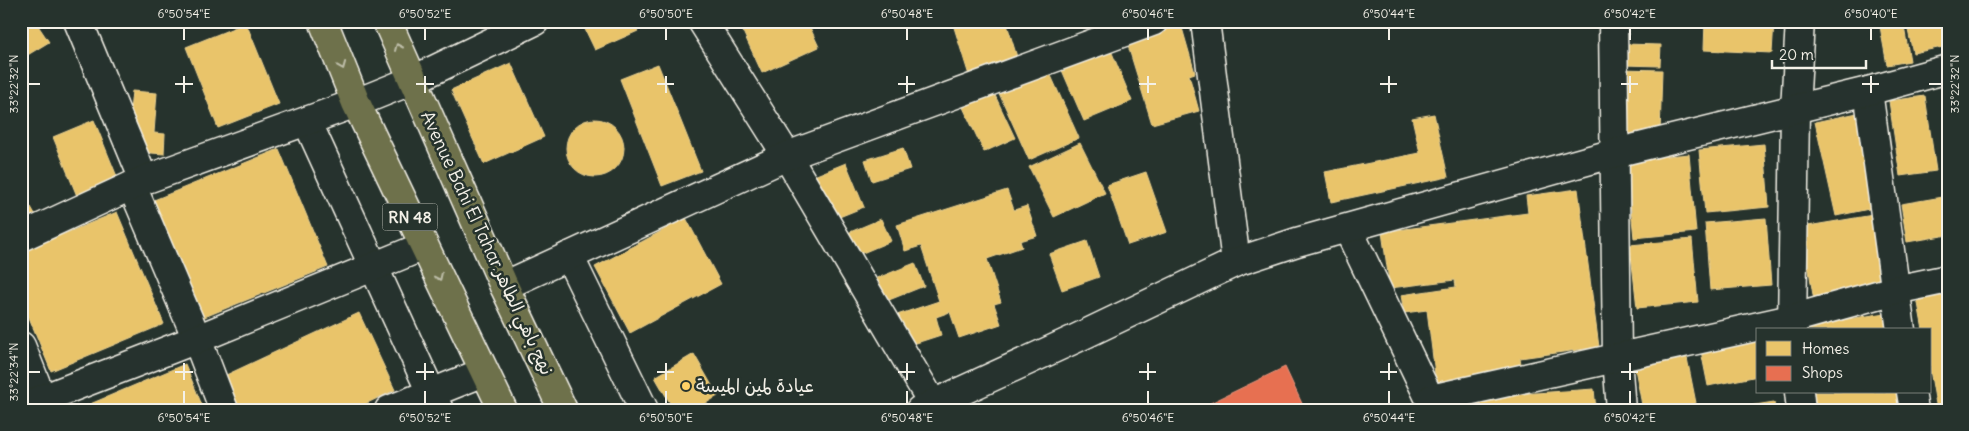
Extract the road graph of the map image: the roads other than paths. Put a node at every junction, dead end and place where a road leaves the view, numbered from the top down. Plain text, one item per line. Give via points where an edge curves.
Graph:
1 (78, 21) edge
2 (323, 21) edge
3 (387, 21) edge
4 (535, 21) edge
5 (702, 21) edge
6 (1154, 21) edge
7 (1205, 21) edge
8 (1613, 21) edge
9 (1800, 21) edge
10 (1948, 68) edge
11 (412, 80) junction
12 (1868, 91) junction
13 (356, 103) junction
14 (1795, 109) junction
15 (307, 121) junction
16 (1615, 153) junction
17 (787, 156) junction
18 (138, 183) junction
19 (1348, 229) junction
20 (21, 237) edge
21 (424, 246) junction
22 (569, 256) junction
23 (1236, 262) junction
24 (373, 267) junction
25 (1948, 279) edge
26 (504, 286) junction
27 (1895, 290) junction
28 (1792, 325) edge
29 (1776, 328) edge
30 (1901, 328) edge
31 (1756, 332) edge
32 (197, 340) junction
33 (21, 346) edge
34 (1618, 358) junction
35 (484, 372) junction
36 (1799, 394) edge
37 (1911, 394) edge
38 (435, 401) edge
39 (1433, 405) edge
40 (32, 406) edge
41 (927, 407) edge
42 (224, 410) edge
43 (389, 410) edge
44 (503, 410) edge
45 (564, 410) edge
46 (644, 410) edge
47 (1621, 410) edge
48 (1801, 410) edge
49 (1914, 410) edge

1 - 18 street
2 -> 13 main road, RN 48
11 -> 3 main road, Avenue Bahi El Tahar,نهج باهي الطاهر
4 - 11 street
5 - 17 street
6 - 17 street
7 - 23 street
8 - 16 street
9 - 14 street
10 - 12 street
11 - 13 street
11 - 26 main road, Avenue Bahi El Tahar,نهج باهي الطاهر
12 - 14 street
12 - 27 street
13 - 15 street
13 - 21 main road, RN 48
14 - 16 street
14 - 28 street
15 - 18 street
15 - 24 street
16 - 19 street
16 - 34 street
17 - 22 street
17 - 41 street
18 - 20 street
18 - 32 street
19 - 23 street
19 - 39 street
21 - 24 street
21 -> 35 main road, RN 48
22 - 26 street
22 - 46 street
23 - 41 street
24 - 32 street
24 - 38 street
25 - 27 street
26 - 45 main road, Avenue Bahi El Tahar,نهج باهي الطاهر
27 - 28 street
27 - 30 street
28 - 29 street
31 - 34 street
32 - 40 street
32 - 42 street
33 - 40 street
34 - 39 street
34 - 47 street
35 - 38 street
35 - 44 main road, RN 48
36 - 48 street
37 - 49 street
38 - 43 street

